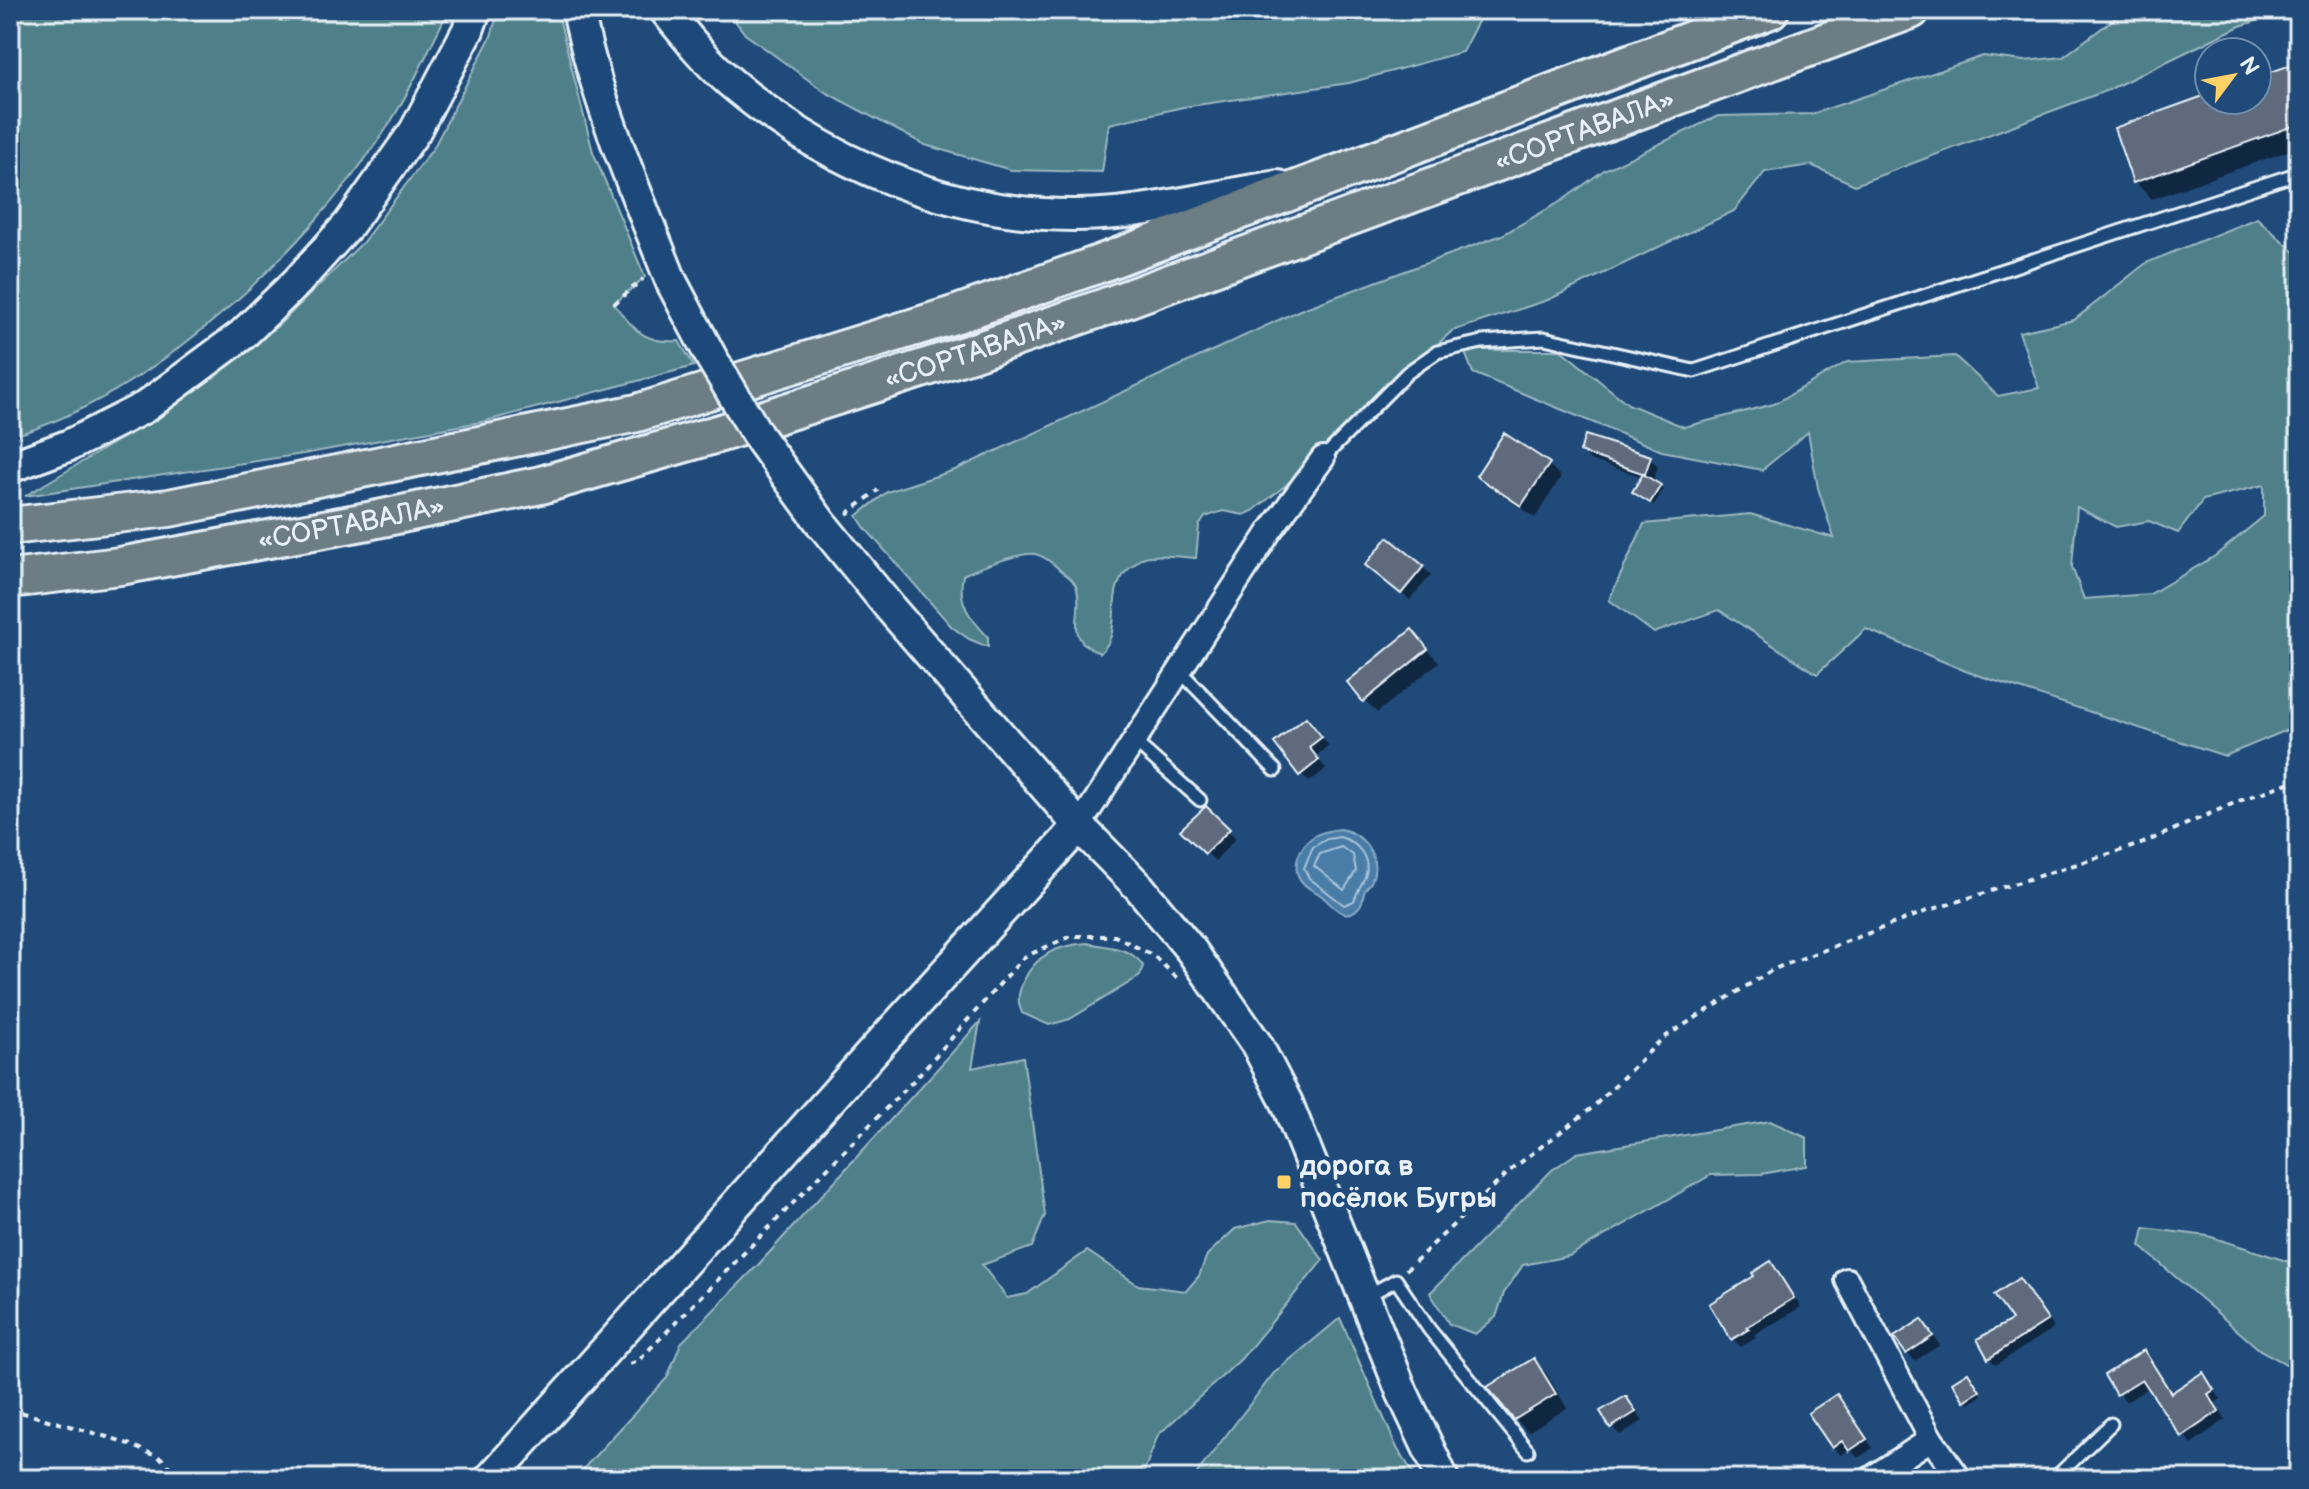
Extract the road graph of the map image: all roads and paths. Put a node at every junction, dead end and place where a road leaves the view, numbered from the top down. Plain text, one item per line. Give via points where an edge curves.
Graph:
1 (475, 10) edge
2 (578, 10) edge
3 (665, 10) edge
4 (1770, 10) edge
5 (1911, 10) edge
6 (2299, 173) edge
7 (1316, 181) junction
8 (667, 272) junction
9 (614, 304) dead end
10 (1323, 458) joint
11 (10, 467) edge
12 (878, 490) dead end
13 (10, 526) edge
14 (824, 527) junction
15 (10, 579) edge
16 (1180, 671) junction
17 (1135, 742) junction
18 (1275, 770) dead end
19 (2299, 779) edge
20 (1200, 800) dead end
21 (1079, 826) junction
22 (1183, 984) dead end
23 (1396, 1280) junction
24 (1847, 1280) dead end
25 (1365, 1298) junction
26 (700, 1301) dead end
27 (10, 1409) edge
28 (2111, 1424) dead end
29 (1931, 1439) junction
30 (1528, 1451) dead end
31 (181, 1479) edge
32 (490, 1479) edge
33 (1443, 1479) edge
34 (1870, 1479) edge
35 (1960, 1479) edge
36 (2054, 1479) edge

1 - 11 main road via 415,131 349,224 297,282 242,335 145,407 70,445
2 - 8 main road via 617,147
3 - 7 main road via 729,81 836,155 912,187 1001,211 1117,213
4 - 7 highway, «СОРТАВАЛА»
5 - 15 highway, «СОРТАВАЛА» via 1118,303 724,432 541,485 382,518 120,566
6 - 10 lane via 1694,371 1544,338 1482,342 1437,352 1407,373
7 - 13 highway, «СОРТАВАЛА» via 957,314 637,413 169,508
8 - 9 path
8 - 14 main road, bridge via 758,436
10 - 16 street
12 - 14 path
14 - 21 main road
16 - 17 street
16 - 18 lane
17 - 20 lane
17 - 21 street
19 - 23 path via 2141,844 1927,911 1774,969 1663,1038 1592,1108 1512,1169
21 - 25 main road via 1191,950 1257,1045 1287,1103
21 - 32 main road
22 - 26 path via 1154,956 1115,936 1071,936 1024,957 914,1080
23 - 25 lane
23 - 30 lane
24 - 29 street
25 - 33 main road
27 - 31 path via 121,1441 161,1458
28 - 36 lane
29 - 34 street
29 - 35 street

